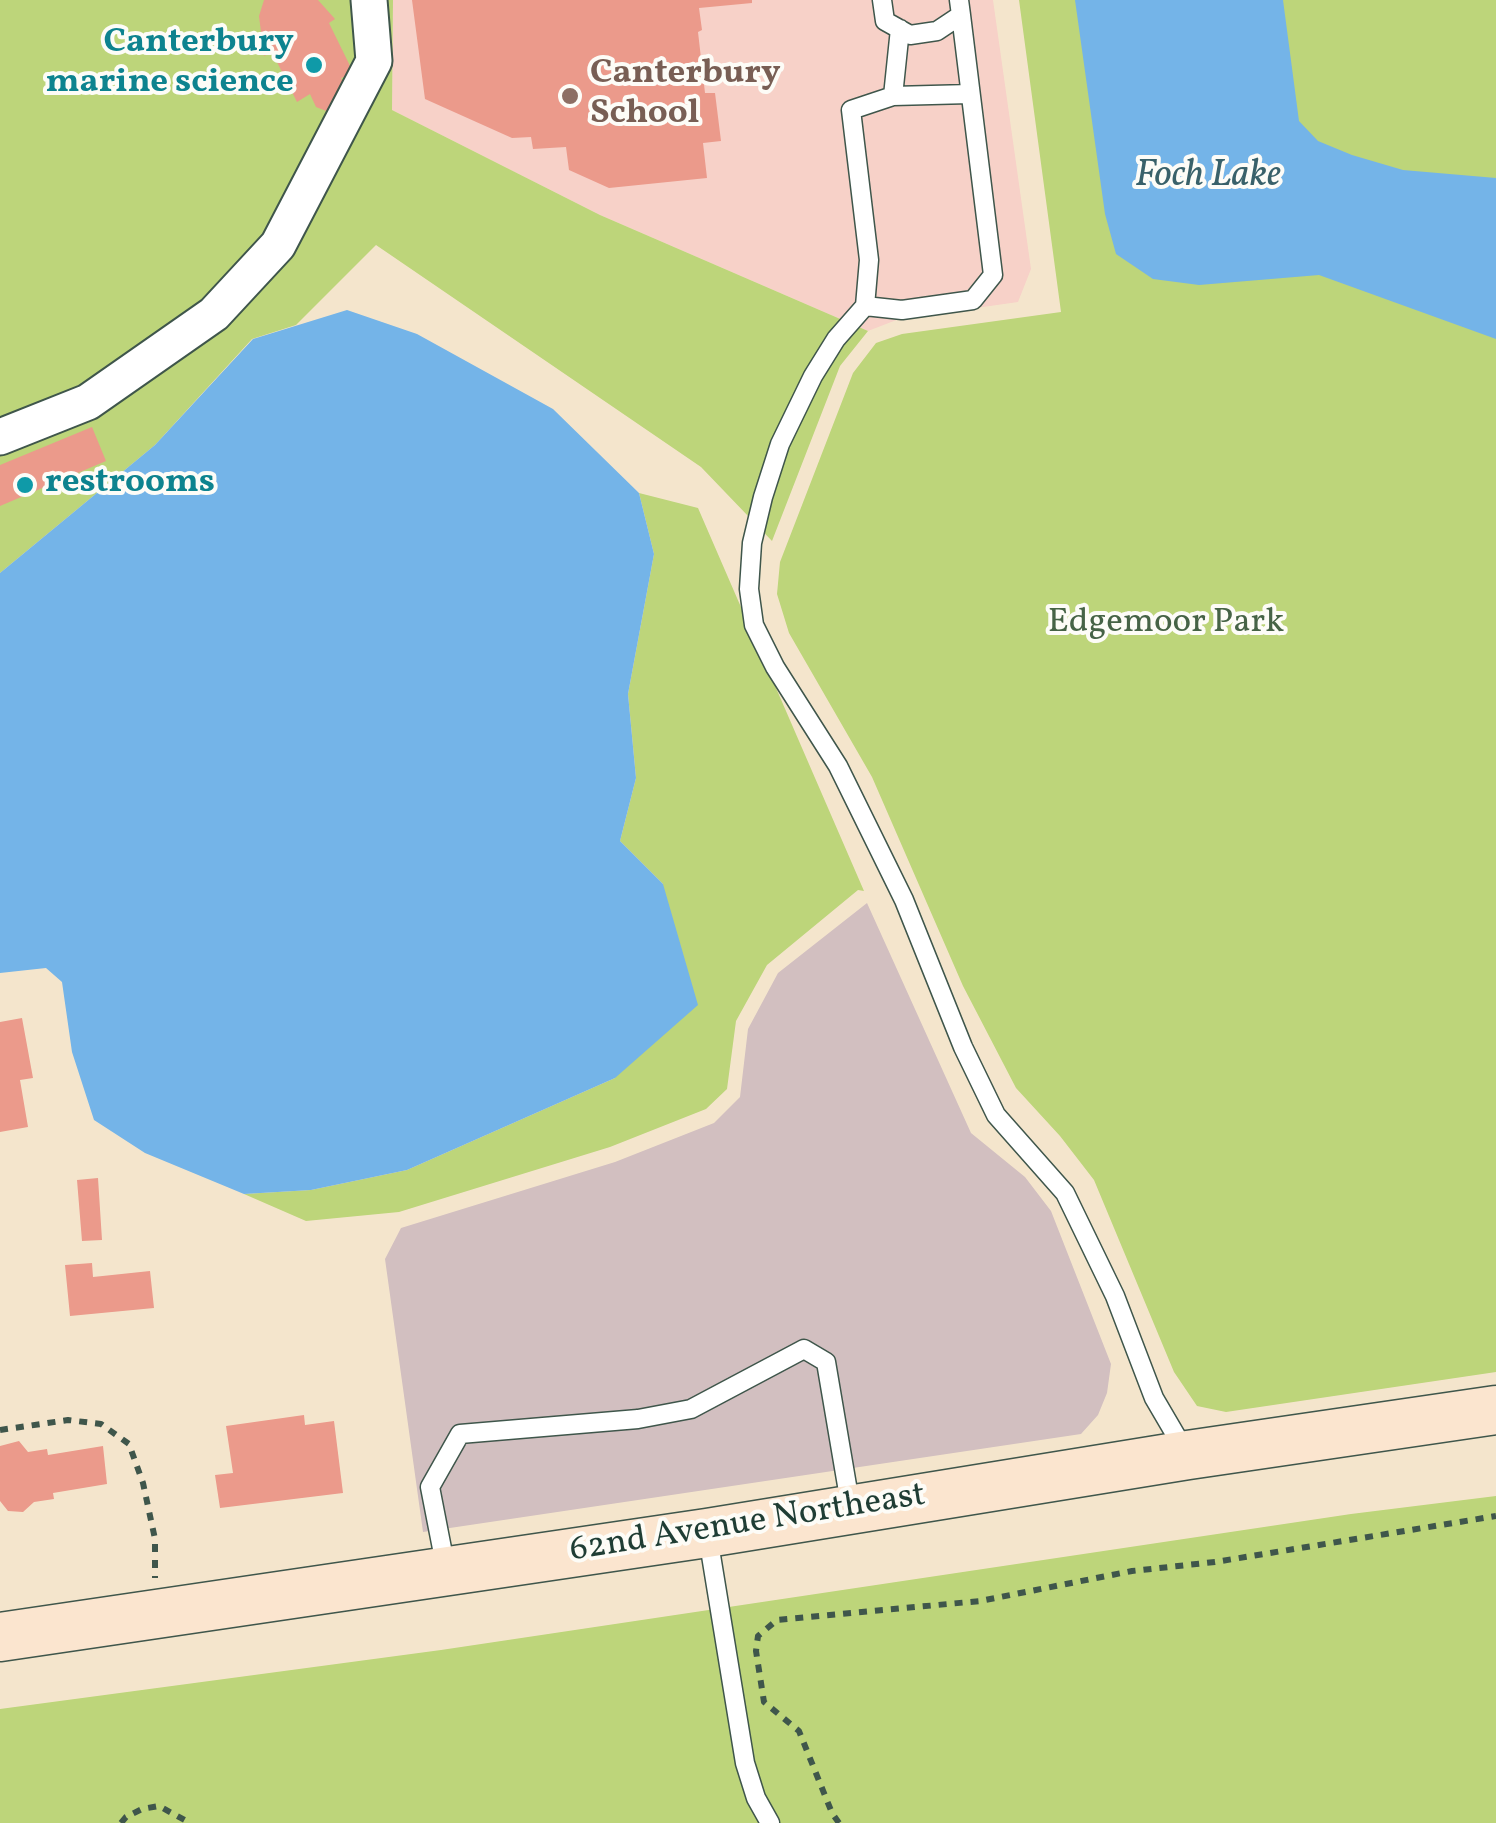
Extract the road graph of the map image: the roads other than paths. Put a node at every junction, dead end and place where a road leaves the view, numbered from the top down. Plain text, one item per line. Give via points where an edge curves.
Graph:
1 (369, 0) edge
2 (882, 0) edge
3 (960, 8) edge
4 (900, 29) junction
5 (970, 94) junction
6 (892, 96) junction
7 (865, 306) junction
8 (0, 437) edge
9 (1496, 1410) edge
10 (1188, 1455) junction
11 (851, 1510) junction
12 (707, 1532) junction
13 (447, 1571) junction
14 (0, 1638) edge
15 (770, 1823) edge

1 - 8 street via 374,61 278,246 214,314 88,402
2 - 4 lane via 885,21
3 - 4 lane via 937,31 910,35
3 - 5 lane
4 - 6 lane
5 - 6 lane
5 - 7 lane via 993,275 974,300 902,310
6 - 7 lane via 851,110 869,260
7 - 10 lane via 813,376 780,444 752,543 754,625 838,766 996,1115 1065,1192 1154,1398
9 - 10 street, 62nd Avenue Northeast
10 - 11 street, 62nd Avenue Northeast
11 - 12 street, 62nd Avenue Northeast
11 - 13 lane via 826,1362 804,1349 691,1410 460,1434 430,1487
12 - 13 street, 62nd Avenue Northeast
12 - 15 lane via 745,1762
13 - 14 street, 62nd Avenue Northeast

